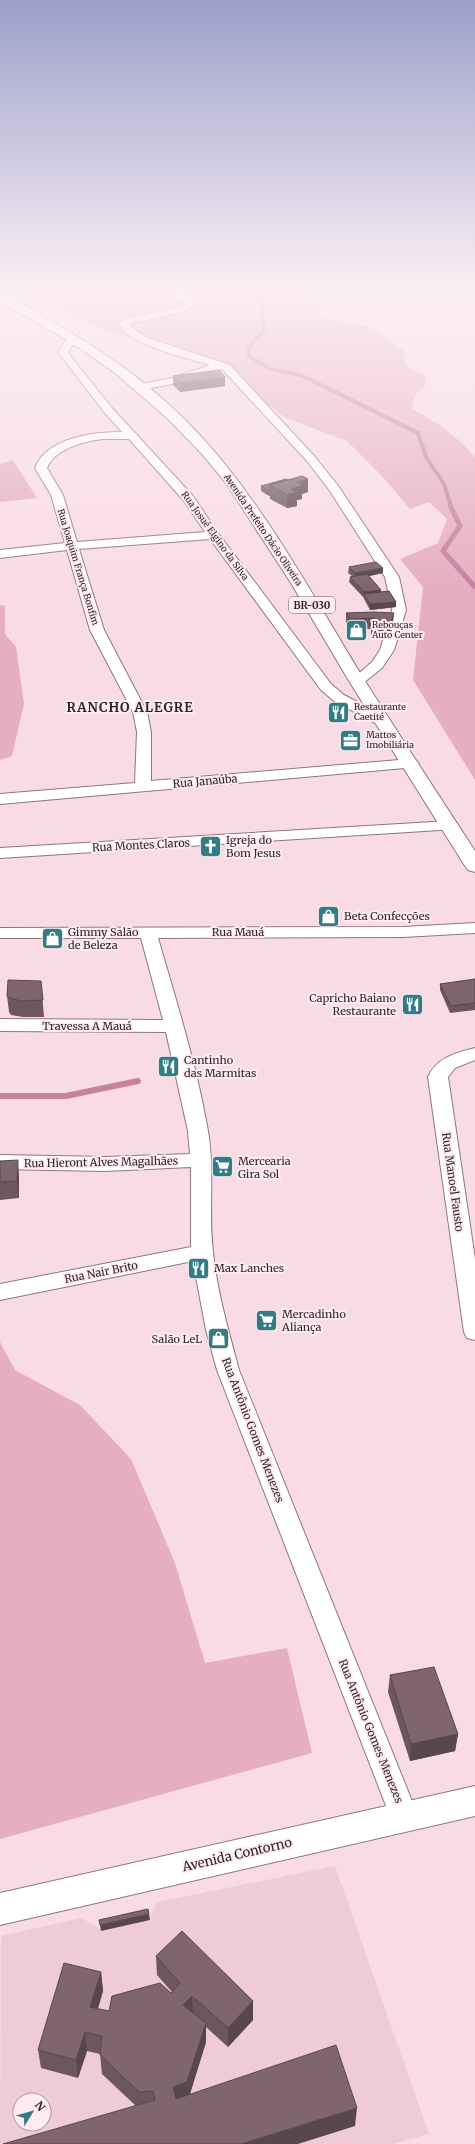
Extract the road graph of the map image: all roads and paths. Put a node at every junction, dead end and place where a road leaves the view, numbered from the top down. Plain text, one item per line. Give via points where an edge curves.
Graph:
1 (90, 387) edge
2 (141, 387) edge
3 (244, 387) edge
4 (131, 436) junction
5 (213, 535) junction
6 (71, 546) junction
7 (0, 554) edge
8 (356, 681) junction
9 (384, 722) junction
10 (411, 764) junction
11 (143, 786) junction
12 (0, 799) edge
13 (450, 826) junction
14 (0, 853) edge
15 (475, 866) edge
16 (475, 928) edge
17 (0, 932) edge
18 (148, 933) junction
19 (0, 1025) edge
20 (174, 1026) junction
21 (475, 1054) edge
22 (201, 1160) junction
23 (0, 1162) edge
24 (202, 1252) junction
25 (0, 1292) edge
26 (475, 1332) edge
27 (475, 1801) edge
28 (404, 1816) junction
29 (0, 1909) edge

1 - 4 street, Rua Josué Elgino da Silva
2 - 8 main road, Avenida Prefeito Dácio Oliveira / BR-030 via 180,423 231,481 299,584
3 - 8 street via 311,459 335,490 392,577 399,610 387,650 377,665
4 - 5 street, Rua Josué Elgino da Silva via 189,499
4 - 6 street, Rua Joaquim França Bonfim via 100,436 85,439 48,455 42,462 41,468 57,495
5 - 6 street
5 - 9 street, Rua Josué Elgino da Silva via 326,687 339,698
6 - 7 street
6 - 11 street, Rua Joaquim França Bonfim via 97,630 140,712 144,732
8 - 9 main road, Avenida Prefeito Dácio Oliveira / BR-030
9 - 10 main road, Avenida Prefeito Dácio Oliveira / BR-030
10 - 11 street, Rua Janaúba
10 - 13 main road, Avenida Prefeito Dácio Oliveira / BR-030
11 - 12 street, Rua Janaúba
13 - 14 street, Rua Montes Claros
13 - 15 main road, Avenida Prefeito Dácio Oliveira / BR-030
16 - 18 street, Rua Mauá via 403,932
17 - 18 street, Rua Mauá
18 - 20 street, Rua Antônio Gomes Menezes
19 - 20 street, Travessa A Mauá
20 - 22 street, Rua Antônio Gomes Menezes via 194,1108
21 - 26 street, Rua Manoel Fausto via 449,1064 438,1077
22 - 23 street, Rua Hieront Alves Magalhães via 105,1164
22 - 24 street, Rua Antônio Gomes Menezes
24 - 25 street, Rua Nair Brito
24 - 28 street, Rua Antônio Gomes Menezes via 217,1330 228,1370
27 - 28 main road, Avenida Contorno
28 - 29 main road, Avenida Contorno

